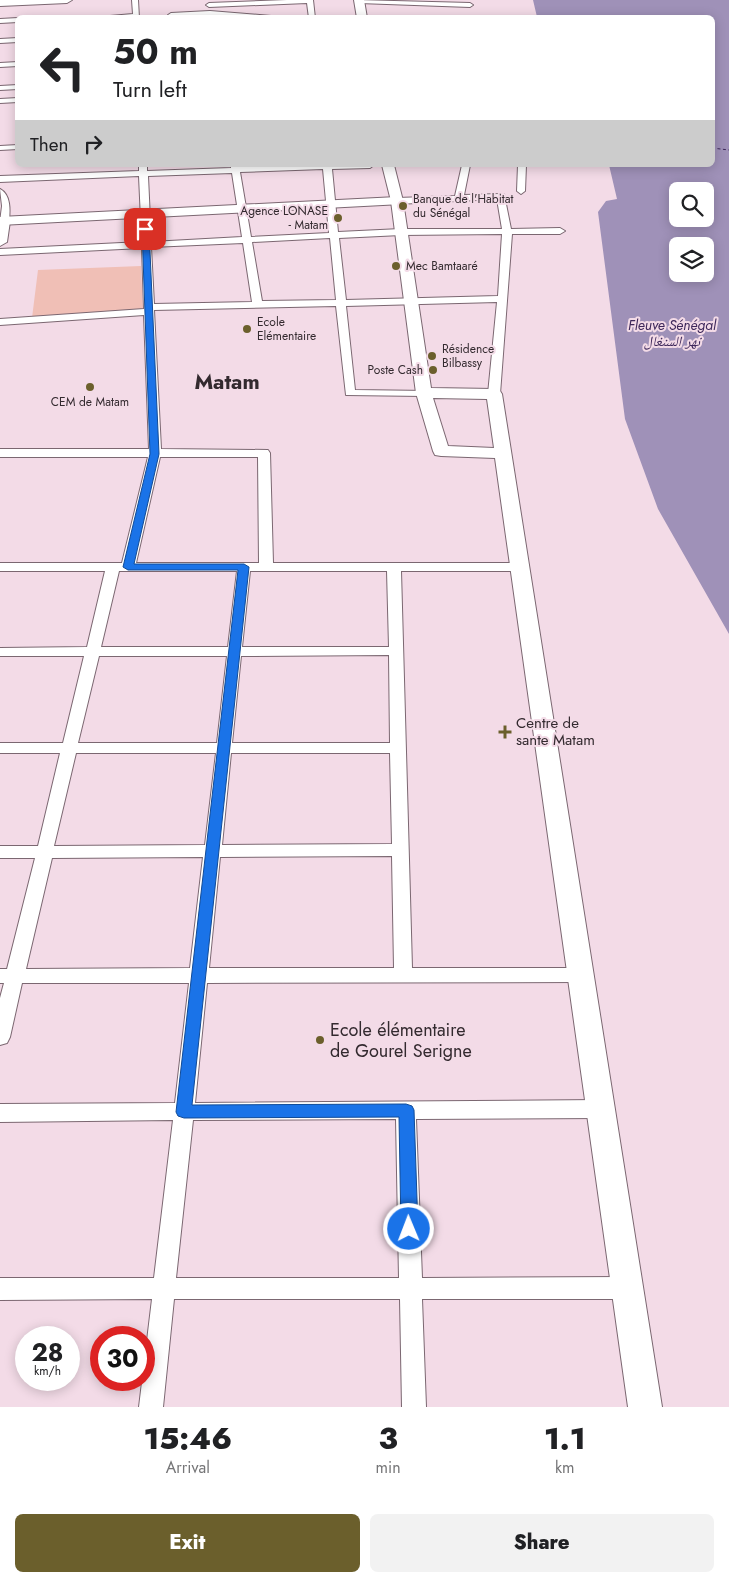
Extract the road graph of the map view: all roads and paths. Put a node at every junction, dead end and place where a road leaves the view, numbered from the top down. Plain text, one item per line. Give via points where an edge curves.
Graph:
1 (68, 0) edge
2 (136, 0) edge
3 (310, 0) edge
4 (359, 0) edge
5 (260, 1) edge
6 (208, 2) edge
7 (0, 3) edge
8 (471, 6) edge
9 (136, 15) edge
10 (171, 15) dead end
11 (210, 15) edge
12 (312, 15) edge
13 (362, 15) edge
14 (15, 20) edge
15 (0, 21) edge
16 (15, 40) edge
17 (0, 41) edge
18 (15, 64) edge
19 (0, 65) edge
20 (15, 87) edge
21 (0, 88) edge
22 (15, 100) edge
23 (0, 101) edge
24 (15, 147) edge
25 (0, 148) edge
26 (282, 167) edge
27 (327, 167) edge
28 (388, 167) edge
29 (466, 167) edge
30 (522, 167) edge
31 (236, 168) edge
32 (143, 170) edge
33 (0, 180) edge
34 (521, 191) dead end
35 (0, 192) edge
36 (459, 198) junction
37 (397, 201) junction
38 (331, 204) junction
39 (242, 209) junction
40 (145, 214) junction
41 (1, 224) edge
42 (560, 231) dead end
43 (401, 232) junction
44 (507, 232) junction
45 (334, 235) junction
46 (248, 240) junction
47 (0, 242) edge
48 (146, 244) junction
49 (0, 252) edge
50 (503, 299) junction
51 (410, 301) junction
52 (341, 302) junction
53 (258, 304) junction
54 (149, 310) junction
55 (0, 322) edge
56 (424, 392) junction
57 (494, 394) junction
58 (0, 453) edge
59 (503, 453) junction
60 (155, 454) junction
61 (0, 567) edge
62 (120, 567) junction
63 (244, 567) junction
64 (266, 567) junction
65 (394, 567) junction
66 (520, 567) junction
67 (235, 651) junction
68 (396, 651) junction
69 (0, 652) edge
70 (92, 652) junction
71 (0, 748) edge
72 (69, 748) junction
73 (224, 748) junction
74 (398, 748) junction
75 (400, 850) junction
76 (44, 851) junction
77 (213, 851) junction
78 (0, 852) edge
79 (581, 975) junction
80 (7, 976) edge
81 (199, 976) junction
82 (403, 976) junction
83 (0, 1037) edge
84 (601, 1109) junction
85 (406, 1110) junction
86 (184, 1112) junction
87 (0, 1113) edge
88 (164, 1288) junction
89 (411, 1288) junction
90 (627, 1288) junction
91 (0, 1289) edge
92 (152, 1407) edge
93 (414, 1407) edge
94 (645, 1407) edge

1 - 7 main road
2 - 9 street
3 - 5 street
3 - 12 street
4 - 8 street via 435,7
4 - 13 main road
5 - 6 street
6 - 11 street
10 - 11 street
14 - 15 street
16 - 17 street
18 - 19 street
20 - 21 street
22 - 23 street
24 - 25 street
26 - 31 street
27 - 38 street
28 - 37 main road
29 - 36 street
30 - 34 street
31 - 32 street
31 - 39 street
32 - 33 street
32 - 40 street
35 - 41 street via 6,206
36 - 37 street
36 - 44 street via 501,196
37 - 38 main road
37 - 43 main road
38 - 39 main road
38 - 45 street
39 - 40 main road
39 - 46 street
40 - 41 main road
40 - 48 street
41 - 47 main road
42 - 44 street
43 - 44 street
43 - 45 street
43 - 51 main road
44 - 50 street
45 - 46 street
45 - 52 street
46 - 48 street
46 - 53 street
48 - 49 street
48 - 54 street
50 - 51 street
50 - 57 street
51 - 52 street
51 - 56 main road
52 - 53 street
52 - 56 street via 350,393
53 - 54 street
54 - 55 street
54 - 60 street
56 - 57 main road
56 - 59 main road via 441,451
57 - 59 main road
58 - 60 street
59 - 66 main road
60 - 62 street
60 - 64 street via 264,453
61 - 62 street
62 - 63 street
62 - 70 street
63 - 64 street
63 - 67 street
64 - 65 street
65 - 66 street
65 - 68 street
66 - 79 main road
67 - 68 street
67 - 70 street
67 - 73 street
68 - 74 street
69 - 70 street
70 - 72 street
71 - 72 street
72 - 73 street
72 - 76 street
73 - 74 street
73 - 77 street
74 - 75 street
75 - 77 street
75 - 82 street
76 - 77 street
76 - 78 street
76 - 80 street
77 - 81 street
79 - 82 street
79 - 84 main road
80 - 81 street
80 - 83 street
81 - 82 street
81 - 86 street
84 - 85 street
84 - 90 main road
85 - 86 street
85 - 89 street
86 - 87 street
86 - 88 street
88 - 89 street
88 - 91 street
88 - 92 street
89 - 90 street
89 - 93 street
90 - 94 main road

